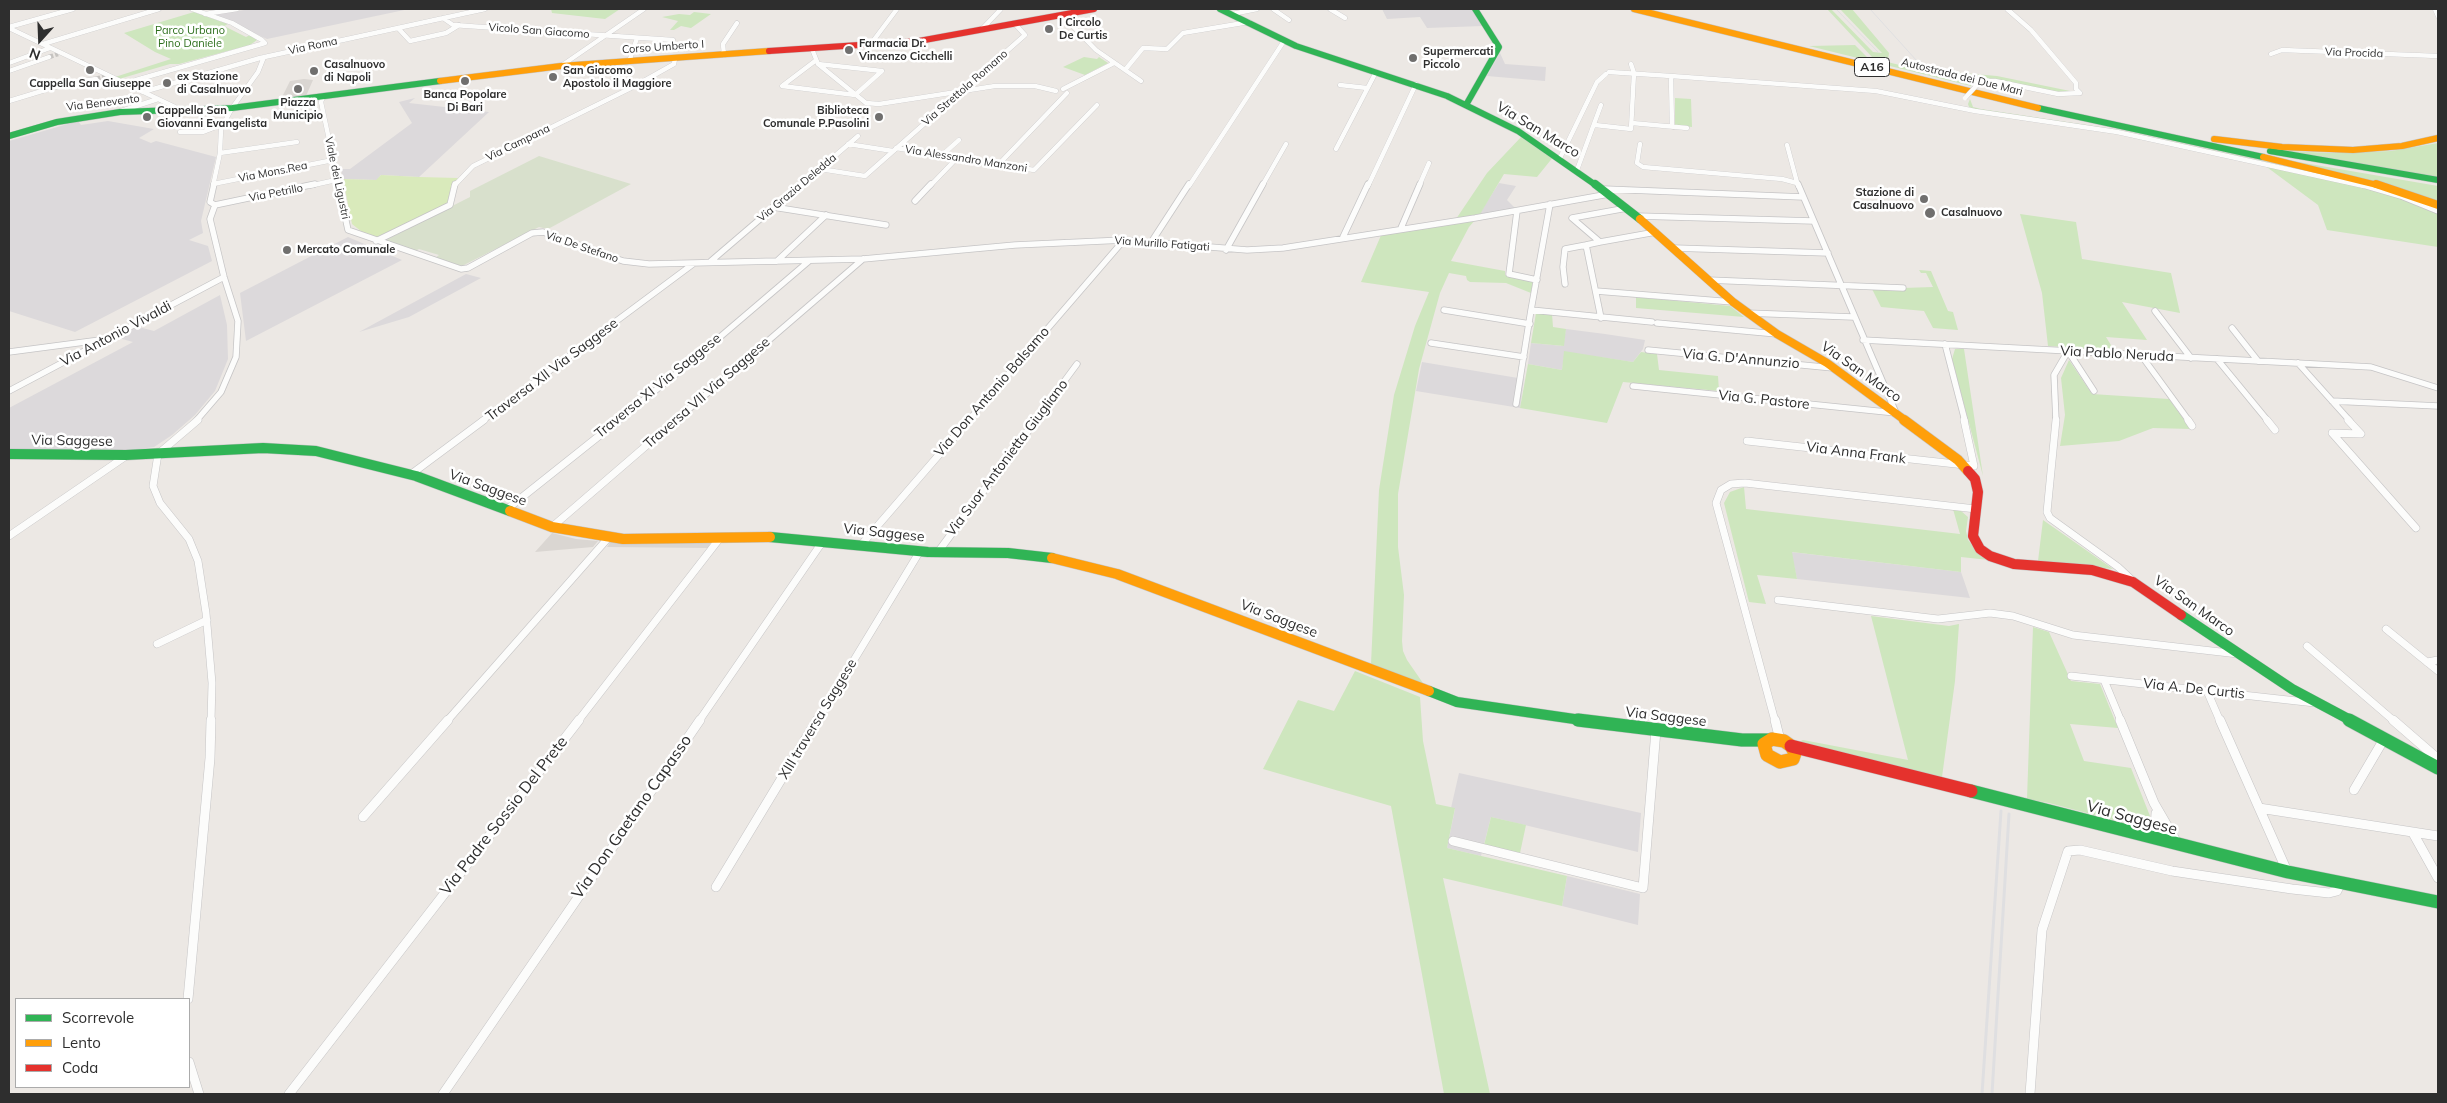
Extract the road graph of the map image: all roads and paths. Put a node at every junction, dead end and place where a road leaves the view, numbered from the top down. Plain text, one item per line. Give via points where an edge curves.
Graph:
1 (73, 9) edge
2 (159, 9) edge
3 (192, 9) edge
4 (238, 9) edge
5 (484, 9) edge
6 (644, 9) edge
7 (897, 9) edge
8 (1001, 9) edge
9 (1094, 9) edge
10 (1220, 9) edge
11 (1257, 9) edge
12 (1273, 9) edge
13 (1330, 9) edge
14 (1475, 9) edge
15 (1634, 9) edge
16 (1644, 9) edge
17 (2007, 9) edge
18 (2435, 9) edge
19 (205, 14) junction
20 (1232, 14) junction
21 (1062, 15) junction
22 (2438, 16) edge
23 (443, 18) junction
24 (1344, 18) dead end
25 (1290, 20) dead end
26 (1249, 22) junction
27 (737, 23) dead end
28 (1015, 24) junction
29 (459, 25) junction
30 (9, 28) edge
31 (398, 28) junction
32 (981, 30) junction
33 (605, 36) junction
34 (637, 38) junction
35 (262, 40) junction
36 (672, 40) dead end
37 (1284, 41) junction
38 (43, 44) junction
39 (870, 44) junction
40 (50, 48) junction
41 (812, 49) junction
42 (2271, 54) dead end
43 (724, 55) junction
44 (2438, 56) edge
45 (49, 57) tunnel mouth
46 (264, 57) junction
47 (675, 59) junction
48 (629, 62) junction
49 (817, 62) junction
50 (1114, 62) junction
51 (9, 63) edge
52 (1632, 64) dead end
53 (561, 66) junction
54 (1125, 70) junction
55 (9, 71) edge
56 (1376, 72) junction
57 (1634, 73) junction
58 (1672, 76) junction
59 (96, 79) tunnel mouth
60 (1140, 81) dead end
61 (122, 82) junction
62 (1416, 84) junction
63 (128, 85) junction
64 (1340, 85) dead end
65 (1367, 88) junction
66 (1063, 89) junction
67 (961, 90) junction
68 (1056, 91) junction
69 (143, 92) junction
70 (1067, 93) junction
71 (855, 95) junction
72 (322, 97) junction
73 (158, 99) junction
74 (9, 102) edge
75 (1098, 105) dead end
76 (1466, 105) junction
77 (1601, 105) dead end
78 (232, 108) junction
79 (1956, 108) junction
80 (175, 110) junction
81 (120, 112) junction
82 (2110, 122) junction
83 (1632, 123) junction
84 (224, 124) junction
85 (1595, 125) junction
86 (1672, 127) junction
87 (1687, 128) dead end
88 (180, 132) dead end
89 (9, 136) edge
90 (858, 136) dead end
91 (2438, 138) edge
92 (959, 140) dead end
93 (296, 142) dead end
94 (848, 144) junction
95 (1286, 144) dead end
96 (1640, 144) dead end
97 (1787, 145) dead end
98 (1336, 148) dead end
99 (895, 150) junction
100 (220, 153) junction
101 (941, 156) junction
102 (1560, 158) junction
103 (956, 159) junction
104 (333, 160) junction
105 (1429, 163) dead end
106 (998, 165) junction
107 (820, 169) junction
108 (1577, 170) junction
109 (336, 180) junction
110 (2438, 181) edge
111 (1797, 183) junction
112 (213, 184) junction
113 (1607, 192) junction
114 (1803, 197) junction
115 (915, 201) dead end
116 (1550, 204) junction
117 (2438, 205) edge
118 (215, 206) junction
119 (773, 207) junction
120 (1626, 208) junction
121 (1517, 211) junction
122 (2438, 211) edge
123 (826, 215) junction
124 (1637, 216) junction
125 (1813, 222) junction
126 (886, 226) dead end
127 (1401, 228) junction
128 (1656, 232) junction
129 (1343, 237) junction
130 (1124, 240) junction
131 (376, 241) junction
132 (1152, 241) junction
133 (1600, 242) junction
134 (1586, 245) junction
135 (1674, 248) junction
136 (1226, 250) junction
137 (1828, 253) junction
138 (863, 259) junction
139 (711, 261) junction
140 (777, 261) junction
141 (809, 261) junction
142 (693, 264) junction
143 (224, 277) junction
144 (1537, 280) junction
145 (1708, 280) junction
146 (1565, 284) dead end
147 (1840, 286) junction
148 (1903, 288) dead end
149 (1596, 291) junction
150 (1733, 302) junction
151 (1444, 310) dead end
152 (1531, 310) junction
153 (2155, 311) dead end
154 (1746, 312) junction
155 (1853, 317) junction
156 (1601, 318) junction
157 (1530, 324) junction
158 (2232, 328) dead end
159 (1778, 334) junction
160 (106, 339) junction
161 (1863, 340) junction
162 (1431, 342) dead end
163 (1945, 344) junction
164 (1648, 350) dead end
165 (2068, 351) junction
166 (9, 352) edge
167 (2141, 355) junction
168 (1524, 357) junction
169 (2191, 358) junction
170 (2217, 359) junction
171 (2258, 361) junction
172 (2298, 363) junction
173 (1077, 364) dead end
174 (1833, 368) junction
175 (1633, 386) dead end
176 (2438, 388) edge
177 (9, 390) edge
178 (2094, 391) dead end
179 (2332, 401) junction
180 (1516, 404) dead end
181 (2438, 406) edge
182 (1896, 413) junction
183 (2192, 426) dead end
184 (2275, 430) dead end
185 (1747, 441) dead end
186 (9, 454) edge
187 (158, 454) junction
188 (126, 456) junction
189 (1964, 466) junction
190 (410, 475) junction
191 (1976, 509) junction
192 (506, 510) junction
193 (552, 526) junction
194 (2416, 528) dead end
195 (9, 536) edge
196 (609, 537) junction
197 (720, 538) junction
198 (823, 541) junction
199 (861, 545) junction
200 (920, 551) junction
201 (938, 552) junction
202 (2133, 582) junction
203 (1778, 600) dead end
204 (207, 620) junction
205 (2386, 629) dead end
206 (157, 644) dead end
207 (2307, 646) dead end
208 (2238, 654) junction
209 (2438, 660) edge
210 (2427, 662) junction
211 (2438, 671) edge
212 (2071, 676) dead end
213 (2104, 680) junction
214 (2207, 691) junction
215 (2318, 704) junction
216 (1656, 730) junction
217 (2384, 739) junction
218 (1742, 740) junction
219 (1769, 740) junction
220 (1780, 740) junction
221 (1791, 746) junction
222 (1764, 751) junction
223 (1820, 755) junction
224 (2438, 759) edge
225 (1790, 761) junction
226 (2438, 768) edge
227 (2354, 790) dead end
228 (2154, 803) junction
229 (2035, 808) junction
230 (2259, 808) junction
231 (362, 817) dead end
232 (2413, 832) junction
233 (2438, 836) edge
234 (1453, 841) dead end
235 (2186, 848) junction
236 (2288, 872) junction
237 (2438, 878) edge
238 (2340, 884) junction
239 (716, 887) dead end
240 (2438, 902) edge
241 (188, 998) edge
242 (190, 1065) edge
243 (199, 1094) edge
244 (289, 1094) edge
245 (443, 1094) edge
246 (2030, 1094) edge

1 - 30 street
2 - 38 street
3 - 19 street
4 - 19 street
5 - 23 street, Via Roma
6 - 33 street
7 - 39 street
8 - 32 street
9 - 21 main road, Corso Umberto I
10 - 20 main road, Via San Marco
11 - 20 street
12 - 25 street
13 - 24 street
14 - 76 main road via 1499,47
15 - 82 main road, Autostrada dei Due Mari / A16
16 - 82 main road, Autostrada dei Due Mari / A16
17 - 79 street, bridge via 2076,83 2079,94 1986,81 1977,85
18 - 22 street
19 - 35 street
20 - 26 main road, Via San Marco
21 - 28 main road, Corso Umberto I
21 - 50 street via 1096,50
23 - 29 street, Vicolo San Giacomo via 449,24
23 - 31 street, Via Roma
26 - 37 main road, Via San Marco
26 - 54 street via 1183,33 1167,49 1143,48
27 - 43 street via 722,44
28 - 32 main road, Corso Umberto I
28 - 67 street, Via Strettola Romano via 1025,35
29 - 31 street via 446,34 410,41
29 - 33 street, Vicolo San Giacomo
30 - 38 street
31 - 46 street, Via Roma
32 - 39 main road, Corso Umberto I via 938,38
33 - 34 street, Vicolo San Giacomo
33 - 53 street
34 - 36 street, Vicolo San Giacomo
34 - 48 street
35 - 61 street
35 - 63 street via 265,43
37 - 56 main road, Via San Marco
37 - 132 street
38 - 40 street
39 - 41 main road, Corso Umberto I
40 - 51 street
40 - 61 street
41 - 43 main road, Corso Umberto I
41 - 49 street
42 - 44 street, Via Procida via 2282,50
43 - 47 main road, Corso Umberto I
45 - 55 street
46 - 69 street, Via Roma
46 - 78 street via 258,72
47 - 48 main road, Corso Umberto I
47 - 131 street, Via Campana via 674,64 632,87 489,156 455,183 450,205
48 - 53 main road, Corso Umberto I
49 - 71 street
49 - 71 street via 882,71
49 - 71 street via 782,86
50 - 54 street
50 - 66 street
52 - 57 street
53 - 72 main road, Corso Umberto I
54 - 60 street
56 - 62 main road, Via San Marco
56 - 65 street
57 - 58 street
57 - 83 street
57 - 102 street via 1608,73 1597,82
58 - 79 street via 1876,91
58 - 86 street
59 - 74 street via 65,84
61 - 63 street
62 - 76 main road, Via San Marco
62 - 129 street
63 - 69 street
64 - 65 street
65 - 98 street
66 - 68 street
66 - 70 street via 1070,91
67 - 68 street via 1025,85
67 - 71 street via 879,104 866,103
67 - 99 street, Via Strettola Romano
68 - 70 street
69 - 73 street
70 - 106 street
72 - 78 main road, Corso Umberto I
72 - 104 street, Viale dei Ligustri
73 - 80 street via 175,106
73 - 81 street
75 - 106 street, Via Alessandro Manzoni via 1038,168
76 - 102 main road, Via San Marco via 1518,131
77 - 85 street
78 - 80 main road, Via Benevento
78 - 84 street
79 - 122 street via 2151,138 2352,182
80 - 81 main road, Via Benevento
81 - 89 main road, Via Benevento via 57,122
82 - 91 main road via 2226,141 2314,149 2379,149
82 - 110 main road
82 - 117 main road via 2364,180
83 - 85 street via 1631,129
83 - 86 street
84 - 88 street via 203,132
84 - 100 street
85 - 108 street
86 - 87 street
90 - 94 street
92 - 101 street
93 - 100 street
94 - 99 street, Via Grazia Deledda
94 - 107 street, Via Grazia Deledda
95 - 136 street
96 - 111 street via 1638,164 1643,167
97 - 111 street
99 - 101 street, Via Alessandro Manzoni
99 - 107 street, Via Strettola Romano via 865,176
100 - 112 street
101 - 103 street, Via Alessandro Manzoni
102 - 108 main road, Via San Marco
103 - 106 street, Via Alessandro Manzoni
103 - 115 street
104 - 109 street, Viale dei Ligustri
104 - 112 street, Via Mons.Rea
105 - 127 street
107 - 119 street, Via Grazia Deledda
108 - 113 main road, Via San Marco
109 - 118 street, Via Petrillo
109 - 131 street, Viale dei Ligustri via 347,227
111 - 114 street
112 - 118 street via 210,202
113 - 114 street, Via Murillo Fatigati
113 - 116 street, Via Murillo Fatigati
113 - 120 main road, Via San Marco
114 - 125 street
116 - 121 street, Via Murillo Fatigati
116 - 144 street
118 - 143 street via 210,219
119 - 123 street
119 - 139 street, Via Grazia Deledda
120 - 124 main road, Via San Marco
120 - 133 street via 1572,218
121 - 127 street, Via Murillo Fatigati
121 - 144 street via 1509,274
123 - 126 street
123 - 140 street
124 - 125 street
124 - 128 main road, Via San Marco
125 - 137 street
127 - 129 street, Via Murillo Fatigati
128 - 133 street
128 - 135 main road, Via San Marco
129 - 136 street, Via Murillo Fatigati via 1283,248
130 - 132 street, Via Murillo Fatigati
130 - 138 street, Via Murillo Fatigati via 1015,245
130 - 199 street, Via Don Antonio Balsamo
131 - 142 street, Via De Stefano via 461,269 532,234 543,232 623,261
132 - 136 street, Via Murillo Fatigati
133 - 134 street
134 - 146 street via 1565,249
134 - 149 street
135 - 137 street
135 - 145 main road, Via San Marco
137 - 147 street
138 - 141 street, Via Murillo Fatigati
138 - 193 street, Traversa VII Via Saggese
139 - 140 street, Via Murillo Fatigati
139 - 142 street, Via De Stefano
140 - 141 street, Via Murillo Fatigati
141 - 192 street, Traversa XI Via Saggese via 686,366
142 - 190 street, Traversa XII Via Saggese
143 - 160 street, Via Antonio Vivaldi
143 - 187 street via 238,322 236,357 221,392 200,417
144 - 152 street
145 - 147 street
145 - 150 main road, Via San Marco
147 - 148 street
147 - 155 street
149 - 150 street
149 - 156 street
150 - 154 main road, Via San Marco
151 - 157 street
152 - 156 street
152 - 157 street
153 - 169 street
154 - 155 street
154 - 159 main road, Via San Marco
155 - 161 street
156 - 159 street
157 - 168 street
158 - 171 street
159 - 174 main road, Via San Marco
160 - 166 street
160 - 177 street, Via Antonio Vivaldi
161 - 163 street, Via Pablo Neruda
161 - 182 street
162 - 168 street
163 - 165 street, Via Pablo Neruda
163 - 189 street via 1975,462 1974,466
164 - 174 street, Via G. D'Annunzio
165 - 167 street, Via Pablo Neruda
165 - 178 street
165 - 202 street via 2054,375 2056,411 2047,512 2050,518 2118,567
167 - 169 street, Via Pablo Neruda
167 - 183 street
168 - 180 street
169 - 170 street, Via Pablo Neruda
170 - 171 street, Via Pablo Neruda
170 - 184 street
171 - 172 street, Via Pablo Neruda
172 - 176 street, Via Pablo Neruda via 2371,367
172 - 179 street
173 - 201 street, Via Suor Antonietta Giugliano
174 - 182 main road, Via San Marco
175 - 182 street, Via G. Pastore
179 - 181 street
179 - 194 street via 2361,434 2332,433
182 - 189 main road, Via San Marco
185 - 189 street, Via Anna Frank
186 - 188 main road, Via Saggese
187 - 188 main road, Via Saggese
187 - 190 main road, Via Saggese via 263,448 316,451
187 - 204 street via 153,486 160,502 189,538 198,561
188 - 195 street
189 - 191 main road, Via San Marco via 1975,479 1978,492
190 - 192 main road, Via Saggese
191 - 202 main road, Via San Marco via 1973,536 1980,549 1990,556 2014,564 2092,570
191 - 220 street via 1745,483 1731,484 1721,490 1716,503
192 - 193 main road, Via Saggese
193 - 196 main road, Via Saggese
196 - 197 main road, Via Saggese
196 - 231 street
197 - 198 main road, Via Saggese via 777,537
197 - 244 street, Via Padre Sossio Del Prete
198 - 199 main road, Via Saggese
198 - 245 street, Via Don Gaetano Capasso
199 - 200 main road, Via Saggese
200 - 201 main road, Via Saggese
200 - 239 street, XIII traversa Saggese
201 - 216 main road, Via Saggese via 1008,553 1067,560 1260,626 1457,702 1486,709
202 - 208 main road, Via San Marco
203 - 208 street via 1938,619 1990,613 2013,616 2074,635
204 - 206 street
204 - 241 street via 212,683 210,758
205 - 210 street
207 - 224 street
208 - 215 main road, Via San Marco
209 - 210 street
210 - 211 street
212 - 213 street, Via A. De Curtis
213 - 214 street, Via A. De Curtis
213 - 228 street
214 - 215 street, Via A. De Curtis
214 - 230 street
215 - 217 main road, Via San Marco
216 - 218 main road, Via Saggese
216 - 234 street via 1643,888
217 - 226 main road, Via San Marco
217 - 227 street
218 - 219 main road
218 - 222 main road
219 - 220 main road
219 - 222 main road via 1764,744
220 - 221 main road
221 - 223 main road, Via Saggese
221 - 225 main road via 1795,753
222 - 225 main road via 1775,760
223 - 225 main road
223 - 229 main road, Via Saggese
228 - 229 street via 2157,825 2147,831
228 - 235 street via 2168,832
229 - 235 main road, Via Saggese
230 - 232 street
230 - 236 street
232 - 233 street
232 - 237 street
235 - 236 main road, Via Saggese
236 - 238 main road, Via Saggese
238 - 240 main road, Via Saggese
238 - 246 street via 2337,891 2329,893 2292,889 2172,871 2080,850 2068,851 2042,930
242 - 243 street

